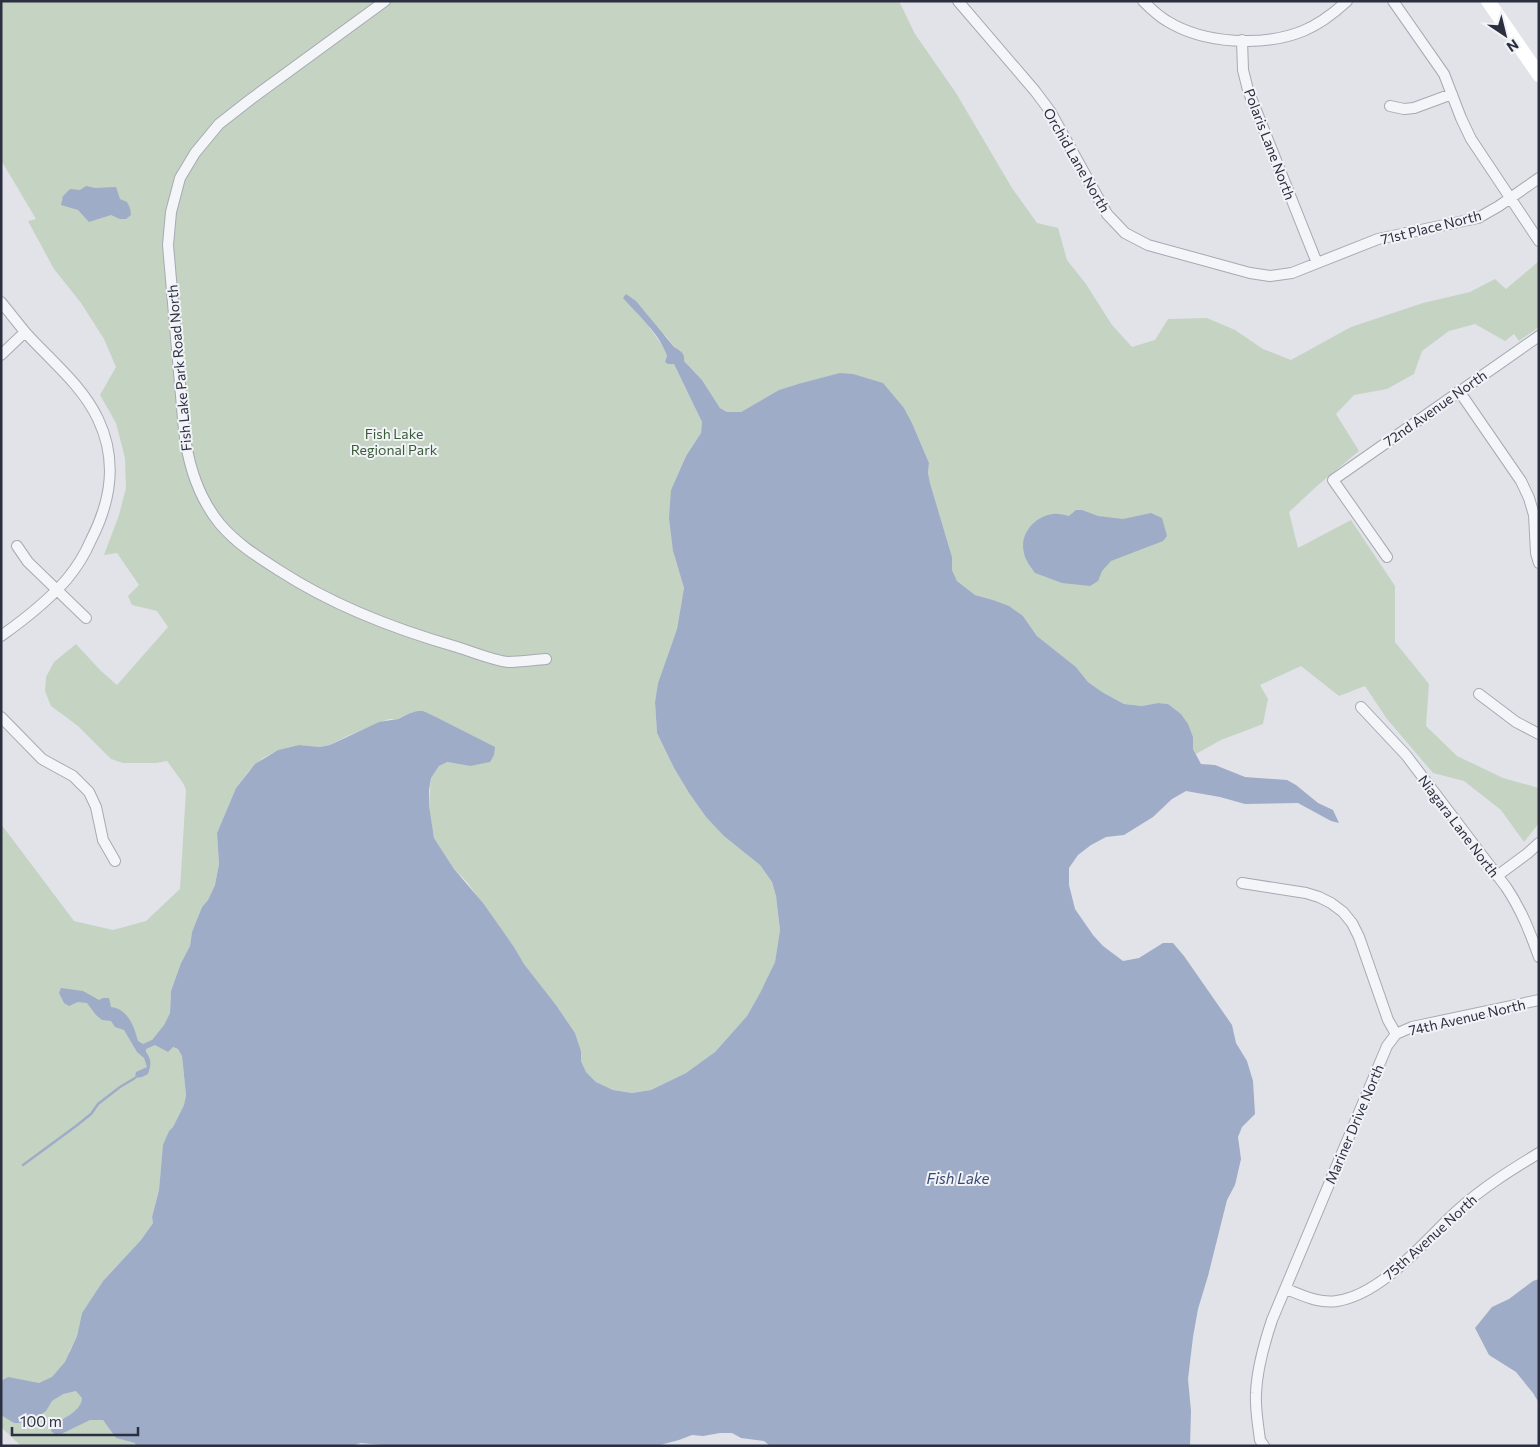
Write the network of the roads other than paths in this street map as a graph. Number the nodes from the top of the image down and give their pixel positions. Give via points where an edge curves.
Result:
1 (385, 1) edge
2 (958, 1) edge
3 (1143, 1) edge
4 (1348, 1) edge
5 (1393, 1) edge
6 (1488, 1) edge
7 (1242, 40) junction
8 (1539, 74) edge
9 (1452, 94) junction
10 (1390, 106) dead end
11 (1539, 178) edge
12 (1510, 198) junction
13 (1539, 240) edge
14 (1317, 263) junction
15 (1, 302) edge
16 (26, 332) junction
17 (1539, 336) edge
18 (1, 355) edge
19 (1459, 391) junction
20 (17, 546) dead end
21 (1388, 557) dead end
22 (1539, 563) edge
23 (56, 590) junction
24 (86, 618) dead end
25 (1, 636) edge
26 (546, 659) dead end
27 (1479, 694) dead end
28 (1361, 707) dead end
29 (1, 718) edge
30 (1539, 734) edge
31 (1539, 843) edge
32 (115, 861) dead end
33 (1497, 876) junction
34 (1242, 883) dead end
35 (1539, 957) edge
36 (1539, 1000) edge
37 (1396, 1034) junction
38 (1539, 1152) edge
39 (1286, 1289) junction
40 (1264, 1446) edge

1 - 26 street, Fish Lake Park Road North via 219,124 180,178 171,212 168,245 188,460 208,508 231,536 260,559 316,593 376,621 506,662
2 - 14 street, Orchid Lane North via 1035,91 1107,214 1125,233 1148,245 1261,275 1292,273
3 - 7 street via 1166,21 1181,28 1214,38
4 - 7 street via 1327,18 1303,30 1275,38
5 - 9 street via 1444,74
6 - 8 street
7 - 14 street, Polaris Lane North via 1248,90
9 - 10 street via 1414,108
9 - 12 street via 1472,139
11 - 12 street, 71st Place North
12 - 13 street
12 - 14 street, 71st Place North via 1478,218 1378,239
15 - 16 street
16 - 18 street
16 - 23 street via 88,403 104,433 110,464 104,513 82,559
17 - 19 street, 72nd Avenue North
19 - 21 street, 72nd Avenue North via 1332,480
19 - 22 street via 1521,481 1529,498
20 - 23 street
23 - 24 street
23 - 25 street via 28,617
27 - 30 street via 1516,722
28 - 33 street, Niagara Lane North via 1406,756
29 - 32 street via 42,759 84,785 96,807 103,840
31 - 33 street
33 - 35 street, Niagara Lane North via 1516,903
34 - 37 street via 1306,893 1331,903 1343,912 1359,937
36 - 37 street, 74th Avenue North via 1412,1027
37 - 39 street, Mariner Drive North via 1387,1046
38 - 39 street, 75th Avenue North via 1459,1209 1389,1276 1372,1287 1337,1301 1312,1299
39 - 40 street, Mariner Drive North via 1265,1342 1257,1385 1260,1440

